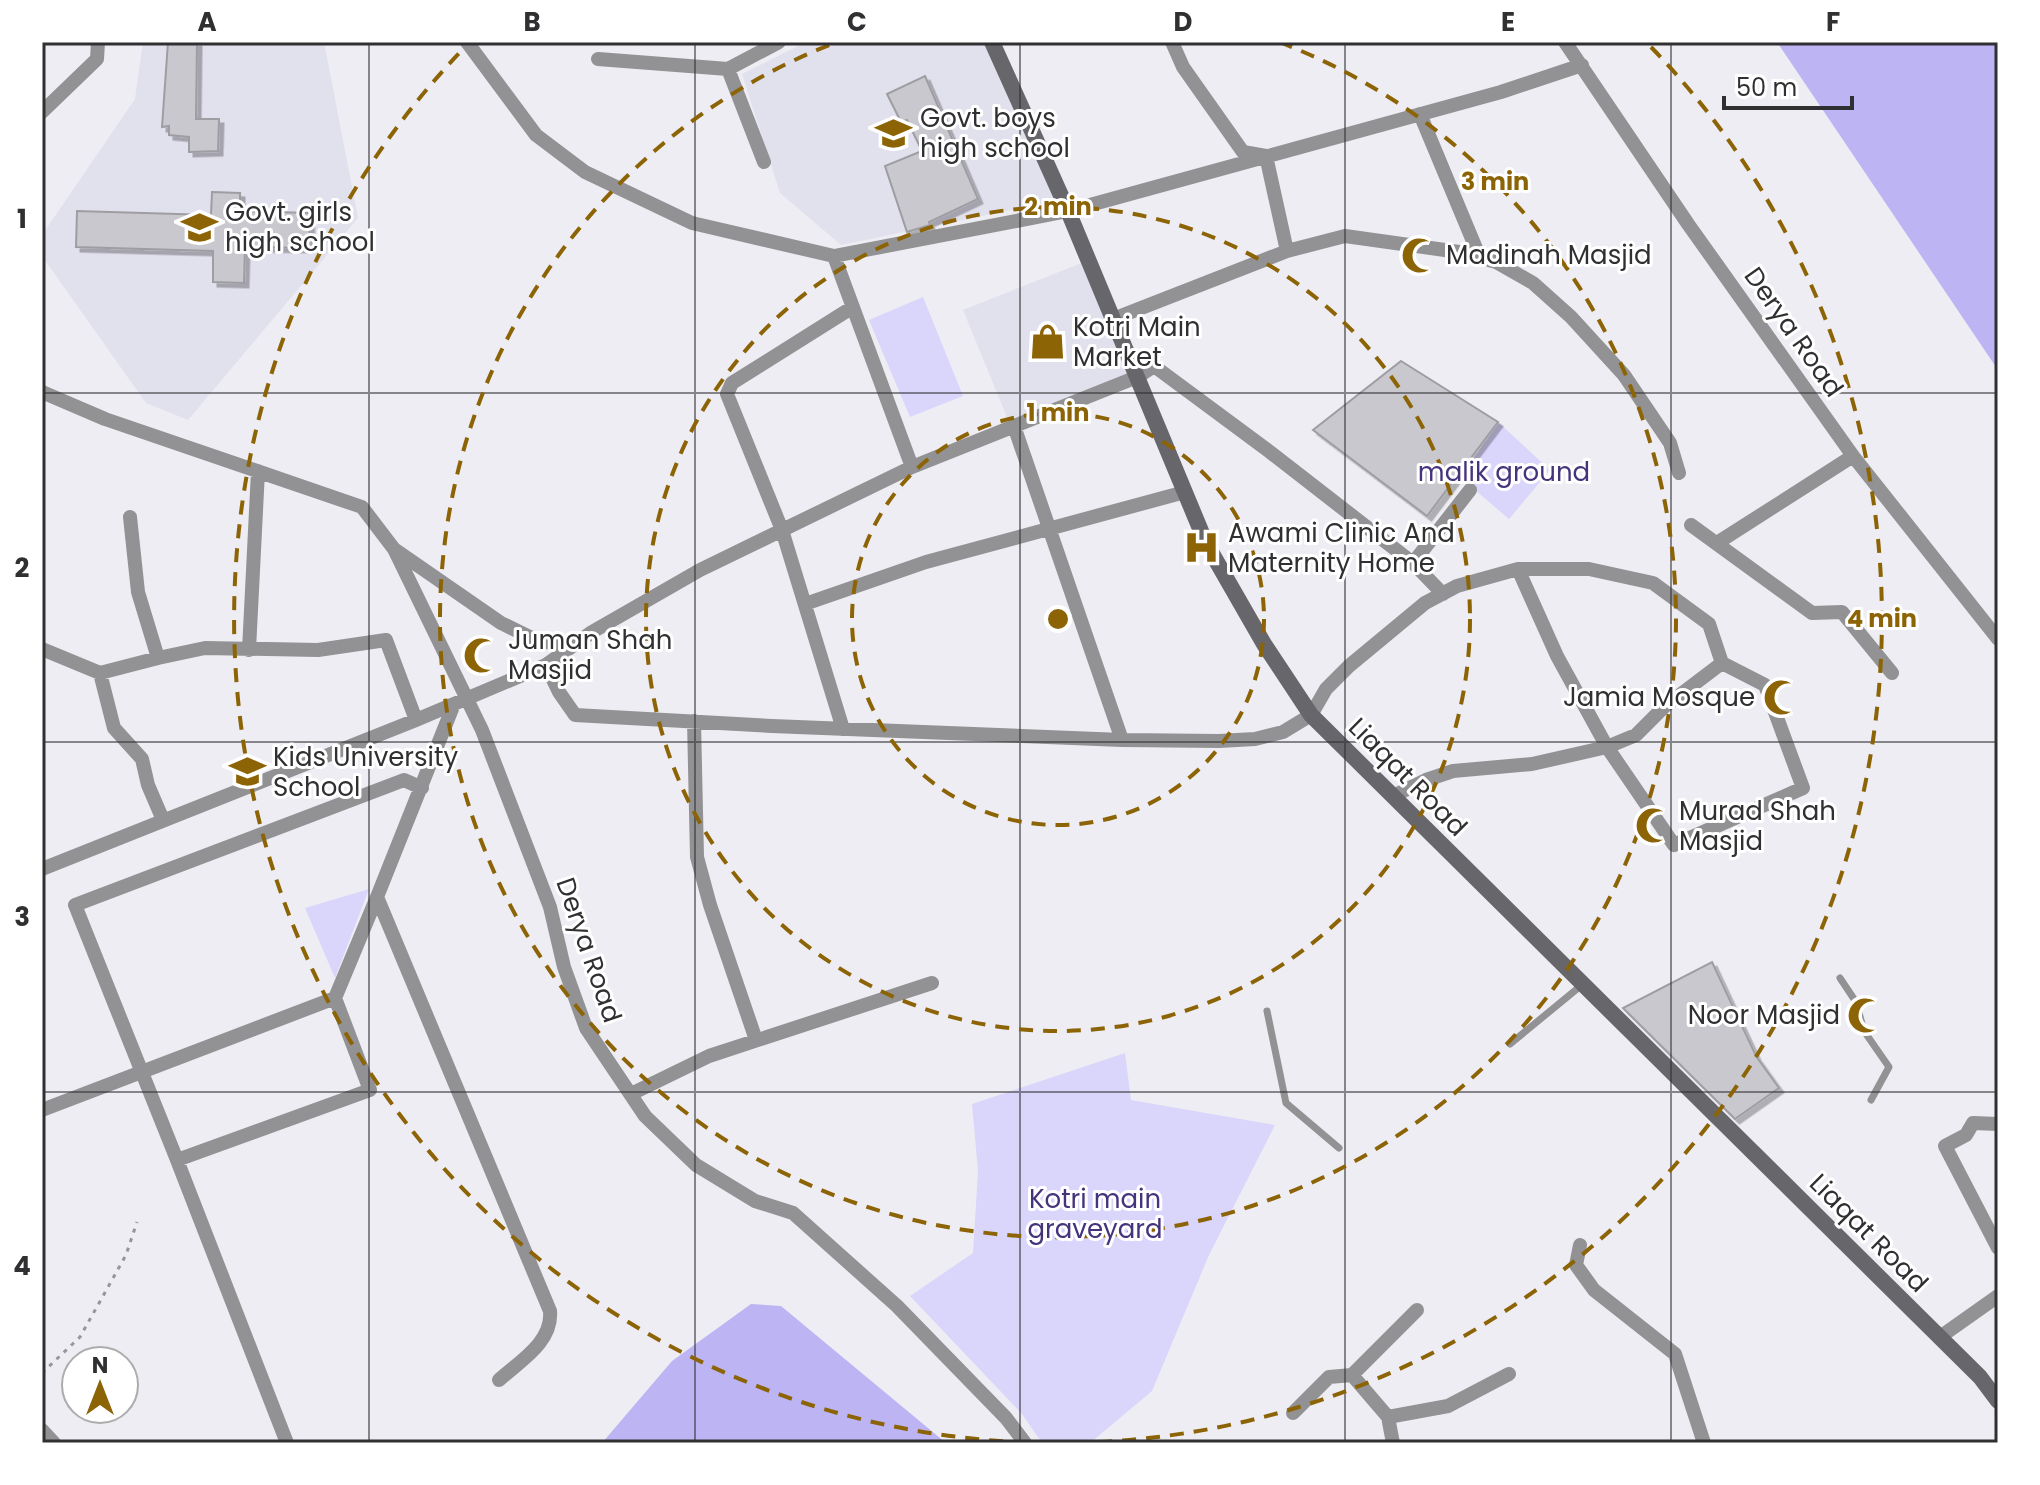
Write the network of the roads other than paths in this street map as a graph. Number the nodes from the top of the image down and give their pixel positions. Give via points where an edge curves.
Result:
1 (98, 42) edge
2 (467, 42) edge
3 (779, 42) edge
4 (992, 42) edge
5 (1172, 42) edge
6 (1565, 42) edge
7 (598, 59) dead end
8 (1582, 65) junction
9 (728, 69) junction
10 (42, 112) edge
11 (1420, 114) junction
12 (1266, 156) junction
13 (764, 162) dead end
14 (1068, 211) junction
15 (1287, 251) junction
16 (834, 256) junction
17 (1480, 258) junction
18 (853, 307) junction
19 (1113, 319) junction
20 (1137, 377) junction
21 (42, 392) edge
22 (1014, 426) junction
23 (1853, 456) junction
24 (912, 467) junction
25 (258, 471) junction
26 (1679, 473) dead end
27 (1470, 490) dead end
28 (1185, 492) junction
29 (130, 517) dead end
30 (1691, 525) dead end
31 (1049, 529) junction
32 (782, 530) junction
33 (1717, 543) junction
34 (394, 549) junction
35 (1413, 563) junction
36 (1518, 569) junction
37 (1443, 594) junction
38 (805, 604) junction
39 (1998, 639) edge
40 (571, 647) junction
41 (42, 649) edge
42 (249, 650) junction
43 (158, 658) junction
44 (1722, 663) junction
45 (546, 665) junction
46 (100, 673) junction
47 (1892, 673) dead end
48 (460, 701) junction
49 (1311, 715) junction
50 (416, 720) junction
51 (694, 721) junction
52 (843, 729) junction
53 (1122, 740) junction
54 (1607, 747) junction
55 (422, 788) junction
56 (1393, 796) junction
57 (163, 820) junction
58 (42, 869) edge
59 (377, 897) junction
60 (1840, 978) dead end
61 (932, 983) dead end
62 (1584, 984) junction
63 (335, 998) junction
64 (1267, 1011) dead end
65 (756, 1040) junction
66 (1510, 1044) dead end
67 (141, 1070) junction
68 (631, 1094) junction
69 (1871, 1100) dead end
70 (42, 1110) edge
71 (1998, 1124) edge
72 (1339, 1148) dead end
73 (177, 1160) junction
74 (1580, 1245) dead end
75 (1998, 1248) edge
76 (1998, 1296) edge
77 (1417, 1310) dead end
78 (1940, 1337) junction
79 (1509, 1374) dead end
80 (1352, 1375) junction
81 (499, 1380) dead end
82 (1998, 1401) edge
83 (1293, 1413) dead end
84 (1388, 1417) junction
85 (42, 1430) edge
86 (54, 1443) edge
87 (287, 1443) edge
88 (1025, 1443) edge
89 (1393, 1443) edge
90 (1704, 1443) edge

1 - 10 street via 97,59
2 - 16 street via 536,135 585,172 692,223
3 - 9 street
4 - 14 street, Liaqat Road
5 - 12 street via 1183,67 1243,152
6 - 8 street, Derya Road
7 - 9 street
8 - 11 street
8 - 23 street, Derya Road
9 - 13 street
11 - 12 street
11 - 17 street
12 - 14 street
12 - 15 street
14 - 16 street
14 - 19 street, Liaqat Road
15 - 17 street via 1345,236
15 - 19 street
16 - 18 street
17 - 26 street via 1533,283 1571,317 1649,410 1670,443
18 - 24 street
18 - 32 street via 728,389
19 - 20 street, Liaqat Road
20 - 22 street
20 - 28 street, Liaqat Road
20 - 35 street via 1154,366
21 - 25 street
22 - 24 street
22 - 31 street
23 - 33 street
23 - 39 street, Derya Road
24 - 32 street
25 - 34 street via 362,507
25 - 42 street
27 - 35 street
28 - 31 street
28 - 49 street, Liaqat Road via 1206,543
29 - 43 street via 138,592
30 - 33 street
31 - 38 street via 926,562
31 - 53 street
32 - 38 street
32 - 40 street via 700,570
33 - 47 street via 1812,613 1842,612
34 - 40 street via 501,623 536,640
34 - 48 street, Derya Road
35 - 37 street
36 - 37 street
36 - 44 street via 1589,569 1653,583 1709,624
36 - 54 street via 1557,656
37 - 49 street via 1370,647 1326,689
38 - 52 street
40 - 45 street
41 - 46 street
42 - 43 street via 205,648
42 - 50 street via 318,650 386,640
43 - 46 street
44 - 54 street via 1636,735
44 - 54 street via 1765,685 1803,788 1674,845
45 - 48 street
45 - 51 street via 575,715
46 - 57 street via 114,728 142,759
48 - 50 street
48 - 55 street
48 - 68 street, Derya Road via 482,730 550,907 586,1028
49 - 53 street via 1283,732 1255,739
49 - 56 street, Liaqat Road
50 - 57 street
51 - 52 street
51 - 65 street via 697,857
52 - 53 street
54 - 56 street via 1532,764 1453,771
55 - 59 street
55 - 67 street via 404,780 75,905
56 - 62 street, Liaqat Road
57 - 58 street
59 - 63 street
59 - 81 street via 550,1311 551,1324 543,1340
60 - 69 lane via 1856,1002 1864,1031 1889,1067
61 - 65 street
62 - 66 lane
62 - 78 street, Liaqat Road
63 - 67 street
63 - 73 street via 370,1090
64 - 72 lane via 1286,1103
65 - 68 street
67 - 70 street
67 - 73 street
68 - 88 street, Derya Road via 645,1116 696,1165 755,1201 793,1213 897,1306
71 - 75 street via 1973,1123 1966,1135 1945,1146
73 - 87 street
74 - 90 street via 1576,1265 1594,1290 1675,1354
76 - 78 street
77 - 80 street
78 - 82 street, Liaqat Road
79 - 84 street via 1448,1406
80 - 83 street via 1329,1377
80 - 84 street
84 - 89 street
85 - 86 street

